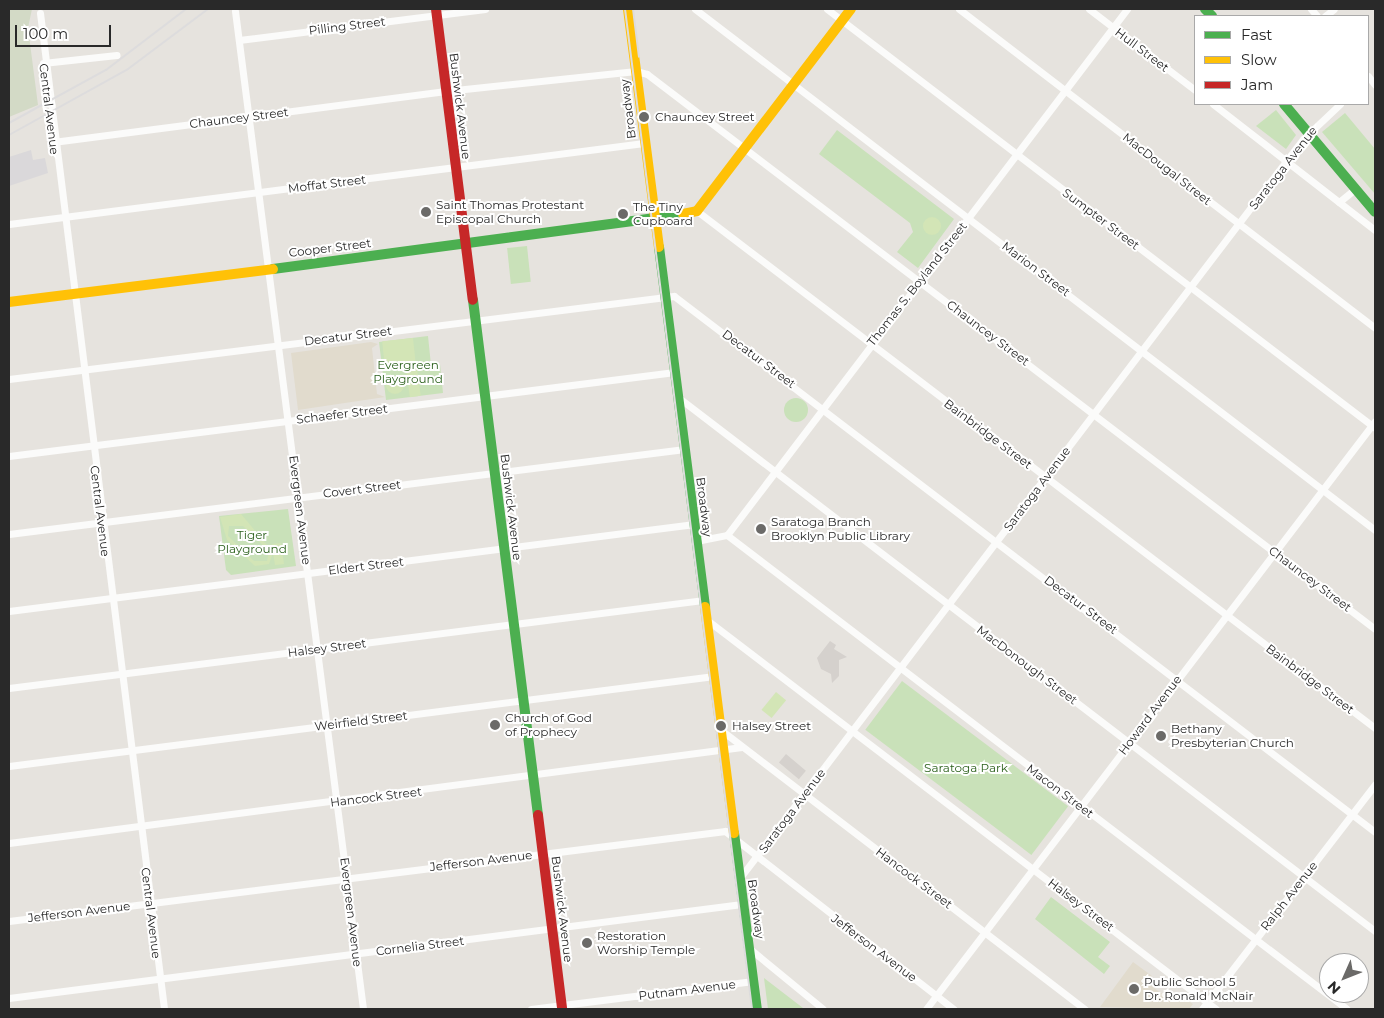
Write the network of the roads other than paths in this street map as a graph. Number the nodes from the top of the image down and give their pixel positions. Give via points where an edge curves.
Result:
1 (485, 9) edge
2 (628, 9) edge
3 (695, 9) edge
4 (826, 9) edge
5 (851, 9) edge
6 (959, 9) edge
7 (1088, 9) edge
8 (1128, 9) edge
9 (235, 11) dead end
10 (436, 12) edge
11 (40, 13) dead end
12 (842, 21) junction
13 (1114, 28) junction
14 (240, 40) junction
15 (117, 54) dead end
16 (44, 63) junction
17 (636, 71) junction
18 (1370, 77) edge
19 (794, 84) junction
20 (1375, 85) edge
21 (1194, 89) edge
22 (1066, 90) junction
23 (446, 91) junction
24 (1214, 105) edge
25 (1285, 105) edge
26 (1339, 105) edge
27 (250, 116) junction
28 (1308, 133) junction
29 (53, 142) junction
30 (644, 143) junction
31 (745, 147) junction
32 (1016, 154) junction
33 (1288, 161) junction
34 (456, 167) junction
35 (1355, 189) junction
36 (259, 192) junction
37 (1339, 202) junction
38 (697, 211) junction
39 (1375, 212) edge
40 (63, 217) junction
41 (968, 218) junction
42 (655, 219) junction
43 (9, 224) edge
44 (1240, 225) junction
45 (1375, 230) edge
46 (465, 243) junction
47 (269, 269) junction
48 (920, 281) junction
49 (1191, 288) junction
50 (72, 294) junction
51 (667, 296) junction
52 (9, 302) edge
53 (475, 320) junction
54 (1375, 328) edge
55 (871, 344) junction
56 (279, 345) junction
57 (1143, 351) junction
58 (82, 370) junction
59 (675, 372) junction
60 (9, 379) edge
61 (485, 396) junction
62 (679, 398) junction
63 (823, 407) junction
64 (1095, 414) junction
65 (288, 421) junction
66 (1374, 425) edge
67 (92, 446) junction
68 (685, 449) junction
69 (9, 456) edge
70 (774, 471) junction
71 (494, 472) junction
72 (1046, 478) junction
73 (1322, 490) junction
74 (298, 497) junction
75 (102, 522) junction
76 (694, 524) junction
77 (1375, 530) edge
78 (9, 534) edge
79 (727, 535) junction
80 (696, 540) junction
81 (998, 541) junction
82 (504, 548) junction
83 (1275, 552) junction
84 (308, 573) junction
85 (111, 598) junction
86 (704, 600) junction
87 (949, 605) junction
88 (9, 611) edge
89 (1226, 616) junction
90 (706, 619) junction
91 (514, 624) junction
92 (1375, 629) edge
93 (317, 649) junction
94 (900, 668) junction
95 (121, 674) junction
96 (714, 676) junction
97 (1178, 679) junction
98 (9, 688) edge
99 (523, 701) junction
100 (327, 725) junction
101 (1375, 728) edge
102 (721, 730) junction
103 (852, 732) junction
104 (1129, 743) junction
105 (742, 748) junction
106 (131, 750) junction
107 (724, 751) junction
108 (9, 766) edge
109 (533, 777) junction
110 (1375, 784) edge
111 (804, 794) junction
112 (337, 802) junction
113 (1081, 806) junction
114 (1352, 814) junction
115 (140, 827) junction
116 (1375, 832) edge
117 (733, 837) junction
118 (9, 843) edge
119 (543, 853) junction
120 (757, 858) junction
121 (1033, 869) junction
122 (1304, 876) junction
123 (346, 878) junction
124 (740, 879) junction
125 (150, 903) junction
126 (742, 904) junction
127 (9, 921) edge
128 (552, 929) junction
129 (1375, 931) edge
130 (984, 932) junction
131 (1256, 940) junction
132 (749, 948) junction
133 (356, 954) junction
134 (768, 968) junction
135 (751, 970) junction
136 (160, 979) junction
137 (753, 981) junction
138 (936, 996) junction
139 (9, 998) edge
140 (1208, 1002) junction
141 (562, 1007) edge
142 (164, 1009) edge
143 (363, 1009) edge
144 (531, 1009) edge
145 (756, 1009) edge
146 (823, 1009) edge
147 (926, 1009) edge
148 (954, 1009) edge
149 (1085, 1009) edge
150 (1202, 1009) edge
151 (1216, 1009) edge
152 (1346, 1009) edge

1 - 10 street, Pilling Street
2 - 17 main road, Broadway
3 - 19 street, Marion Street
4 - 12 street, Sumpter Street
5 - 12 main road
6 - 22 street, MacDougal Street
7 - 13 street, Hull Street
8 - 13 street, Thomas S. Boyland Street
9 - 14 street, Evergreen Avenue
10 - 14 street, Pilling Street
10 - 23 main road, Bushwick Avenue
11 - 16 street, Central Avenue
12 - 19 main road
12 - 32 street, Sumpter Street
13 - 21 street, Hull Street
13 - 22 street, Thomas S. Boyland Street
14 - 27 street, Evergreen Avenue
15 - 16 street
16 - 29 street, Central Avenue
17 - 23 street, Chauncey Street
17 - 30 main road, Broadway
17 - 31 street, Chauncey Street via 648,74
18 - 20 street
19 - 31 main road
19 - 41 street, Marion Street
22 - 32 street, Thomas S. Boyland Street
22 - 44 street, MacDougal Street
23 - 27 street, Chauncey Street
23 - 34 main road, Bushwick Avenue
24 - 33 street
25 - 28 main road
26 - 28 street, Saratoga Avenue
27 - 29 street, Chauncey Street
27 - 36 street, Evergreen Avenue
28 - 33 street, Saratoga Avenue
28 - 35 main road
29 - 40 street, Central Avenue
30 - 34 street, Moffat Street
30 - 42 main road, Broadway
31 - 38 main road
31 - 48 street, Chauncey Street
32 - 41 street, Thomas S. Boyland Street
32 - 49 street, Sumpter Street
33 - 37 street
33 - 44 street, Saratoga Avenue
34 - 36 street, Moffat Street
34 - 46 main road, Bushwick Avenue
35 - 37 street
35 - 39 main road
36 - 40 street, Moffat Street
36 - 47 street, Evergreen Avenue
37 - 45 street
38 - 42 main road, Cooper Street
38 - 55 street, Bainbridge Street
40 - 43 street, Moffat Street
40 - 50 street, Central Avenue
41 - 48 street, Thomas S. Boyland Street
41 - 57 street, Marion Street
42 - 46 main road, Cooper Street
42 - 51 main road, Broadway
44 - 49 street, Saratoga Avenue
44 - 54 street, MacDougal Street
46 - 47 main road, Cooper Street
46 - 53 main road, Bushwick Avenue
47 - 50 main road, Cooper Street
47 - 56 street, Evergreen Avenue
48 - 55 street, Thomas S. Boyland Street
48 - 64 street, Chauncey Street
49 - 57 street, Saratoga Avenue
49 - 66 street, Sumpter Street
50 - 52 main road, Cooper Street
50 - 58 street, Central Avenue
51 - 53 street, Decatur Street
51 - 59 main road, Broadway
51 - 63 street, Decatur Street via 680,298
53 - 56 street, Decatur Street
53 - 61 main road, Bushwick Avenue
55 - 63 street, Thomas S. Boyland Street
55 - 72 street, Bainbridge Street
56 - 58 street, Decatur Street
56 - 65 street, Evergreen Avenue
57 - 64 street, Saratoga Avenue
57 - 73 street, Marion Street
58 - 60 street, Decatur Street
58 - 67 street, Central Avenue
59 - 61 street, Schaefer Street
59 - 62 main road, Broadway
61 - 65 street, Schaefer Street
61 - 71 main road, Bushwick Avenue
62 - 68 main road, Broadway
62 - 70 street, MacDonough Street
63 - 70 street, Thomas S. Boyland Street
63 - 81 street, Decatur Street
64 - 72 street, Saratoga Avenue
64 - 83 street, Chauncey Street
65 - 67 street, Schaefer Street
65 - 74 street, Evergreen Avenue
66 - 73 street, Howard Avenue
67 - 69 street, Schaefer Street
67 - 75 street, Central Avenue
68 - 71 street, Covert Street
68 - 76 main road, Broadway
70 - 79 street, Thomas S. Boyland Street
70 - 87 street, MacDonough Street
71 - 74 street, Covert Street
71 - 82 main road, Bushwick Avenue
72 - 81 street, Saratoga Avenue
72 - 89 street, Bainbridge Street
73 - 77 street, Marion Street
73 - 83 street, Howard Avenue
74 - 75 street, Covert Street
74 - 84 street, Evergreen Avenue
75 - 78 street, Covert Street
75 - 85 street, Central Avenue
76 - 80 main road, Broadway
76 - 82 street, Eldert Street
79 - 80 street
79 - 94 street, Macon Street
80 - 86 main road, Broadway
81 - 87 street, Saratoga Avenue
81 - 97 street, Decatur Street
82 - 84 street, Eldert Street
82 - 91 main road, Bushwick Avenue
83 - 89 street, Howard Avenue
83 - 92 street, Chauncey Street
84 - 85 street, Eldert Street
84 - 93 street, Evergreen Avenue
85 - 88 street, Eldert Street
85 - 95 street, Central Avenue
86 - 90 main road, Broadway
86 - 91 street, Halsey Street
87 - 94 street, Saratoga Avenue
87 - 104 street, MacDonough Street
89 - 97 street, Howard Avenue
89 - 101 street, Bainbridge Street
90 - 96 main road, Broadway
90 - 103 street, Halsey Street
91 - 93 street, Halsey Street
91 - 99 main road, Bushwick Avenue
93 - 95 street, Halsey Street
93 - 100 street, Evergreen Avenue
94 - 103 street, Saratoga Avenue
94 - 113 street, Macon Street
95 - 98 street, Halsey Street
95 - 106 street, Central Avenue
96 - 99 street, Weirfield Street
96 - 102 main road, Broadway
97 - 104 street, Howard Avenue
97 - 114 street, Decatur Street
99 - 100 street, Weirfield Street
99 - 109 main road, Bushwick Avenue
100 - 106 street, Weirfield Street
100 - 112 street, Evergreen Avenue
102 - 105 street, Hancock Street
102 - 107 main road, Broadway
103 - 111 street, Saratoga Avenue
103 - 121 street, Halsey Street
104 - 113 street, Howard Avenue
104 - 122 street, MacDonough Street
105 - 107 street, Hancock Street
105 - 111 street, Hancock Street
106 - 108 street, Weirfield Street
106 - 115 street, Central Avenue
107 - 109 street, Hancock Street
107 - 117 main road, Broadway
109 - 112 street, Hancock Street
109 - 119 main road, Bushwick Avenue
110 - 114 street, Ralph Avenue
111 - 120 street, Saratoga Avenue
111 - 130 street, Hancock Street
112 - 115 street, Hancock Street
112 - 123 street, Evergreen Avenue
113 - 121 street, Howard Avenue
113 - 131 street, Macon Street
114 - 116 street, Decatur Street
114 - 122 street, Ralph Avenue
115 - 118 street, Hancock Street
115 - 125 street, Central Avenue
117 - 119 street, Jefferson Avenue via 724,831
117 - 120 street, Jefferson Avenue
117 - 124 main road, Broadway
119 - 123 street, Jefferson Avenue
119 - 128 main road, Bushwick Avenue
120 - 124 street, Saratoga Avenue
120 - 138 street, Jefferson Avenue
121 - 130 street, Howard Avenue
121 - 140 street, Halsey Street
122 - 129 street, MacDonough Street
122 - 131 street, Ralph Avenue
123 - 125 street, Jefferson Avenue
123 - 133 street, Evergreen Avenue
124 - 126 main road, Broadway
125 - 127 street, Jefferson Avenue
125 - 136 street, Central Avenue
126 - 128 street, Cornelia Street
126 - 132 main road, Broadway
128 - 133 street, Cornelia Street
128 - 141 main road, Bushwick Avenue
130 - 138 street, Howard Avenue
130 - 149 street, Hancock Street
131 - 140 street, Ralph Avenue
131 - 152 street, Macon Street
132 - 134 street
132 - 135 main road, Broadway
133 - 136 street, Cornelia Street
133 - 143 street, Evergreen Avenue
134 - 135 street, Putnam Avenue
134 - 146 street
135 - 137 main road, Broadway
136 - 139 street, Cornelia Street
136 - 142 street, Central Avenue
137 - 141 street, Putnam Avenue
137 - 145 main road, Broadway
138 - 147 street, Howard Avenue
138 - 148 street, Jefferson Avenue
140 - 150 street, Ralph Avenue
140 - 151 street, Halsey Street
141 - 144 street, Putnam Avenue

